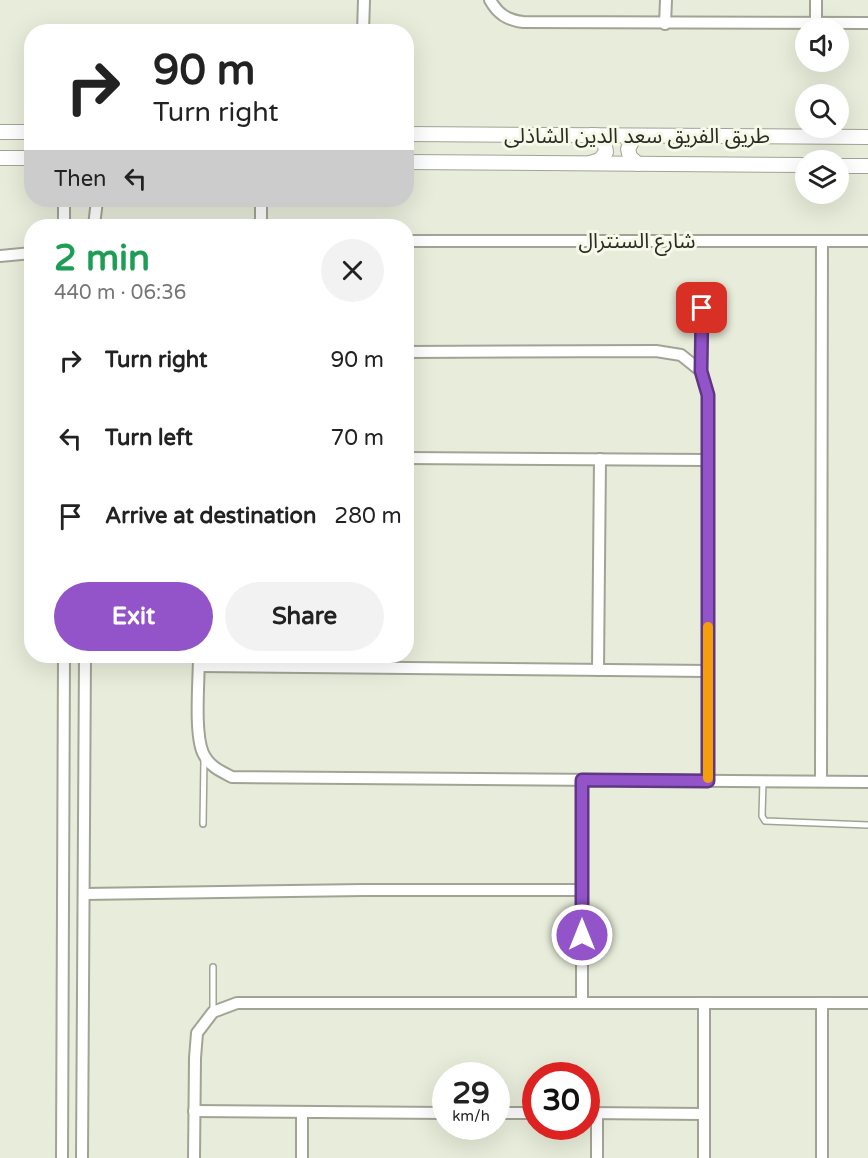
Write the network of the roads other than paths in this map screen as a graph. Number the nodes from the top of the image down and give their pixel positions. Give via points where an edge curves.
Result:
1 (364, 0) edge
2 (490, 0) edge
3 (666, 0) edge
4 (816, 0) edge
5 (816, 18) edge
6 (795, 23) edge
7 (849, 23) edge
8 (868, 23) edge
9 (363, 24) edge
10 (665, 24) junction
11 (24, 133) edge
12 (3, 134) edge
13 (414, 134) edge
14 (591, 135) junction
15 (644, 135) junction
16 (868, 137) edge
17 (2, 157) edge
18 (24, 158) edge
19 (414, 162) edge
20 (588, 164) junction
21 (638, 164) junction
22 (795, 165) edge
23 (849, 166) edge
24 (868, 166) edge
25 (414, 241) edge
26 (822, 241) junction
27 (868, 241) edge
28 (24, 254) edge
29 (0, 256) edge
30 (702, 303) dead end
31 (414, 352) edge
32 (701, 371) junction
33 (414, 458) edge
34 (600, 459) junction
35 (708, 460) junction
36 (64, 663) edge
37 (85, 663) edge
38 (199, 663) edge
39 (238, 663) edge
40 (315, 663) edge
41 (315, 667) junction
42 (598, 669) junction
43 (708, 671) junction
44 (204, 754) junction
45 (582, 780) junction
46 (708, 781) junction
47 (763, 781) junction
48 (821, 781) junction
49 (868, 782) edge
50 (203, 824) dead end
51 (868, 825) edge
52 (582, 890) junction
53 (84, 894) junction
54 (213, 967) dead end
55 (582, 1003) junction
56 (705, 1003) junction
57 (822, 1003) junction
58 (868, 1004) edge
59 (213, 1012) junction
60 (194, 1112) junction
61 (302, 1112) junction
62 (432, 1113) edge
63 (600, 1113) edge
64 (704, 1114) junction
65 (595, 1140) edge
66 (62, 1158) edge
67 (82, 1158) edge
68 (194, 1158) edge
69 (302, 1158) edge
70 (597, 1158) edge
71 (704, 1158) edge
72 (822, 1158) edge

1 - 9 street
2 - 10 street via 503,16 523,22
3 - 10 street
4 - 5 street
6 - 10 street
7 - 8 street
11 - 12 street
13 - 14 street, طريق الفريق سعد الدين الشاذلى
14 - 15 street, طريق الفريق سعد الدين الشاذلى
14 - 20 street via 604,140 606,152 600,160
15 - 16 street, طريق الفريق سعد الدين الشاذلى
15 - 21 street via 634,138 628,149
17 - 18 street
19 - 20 street, طريق الفريق سعد الدين الشاذلى
20 - 21 street, طريق الفريق سعد الدين الشاذلى
21 - 22 street, طريق الفريق سعد الدين الشاذلى
23 - 24 street
25 - 26 street, شارع السنترال
26 - 27 street, شارع السنترال
26 - 48 street
28 - 29 street
30 - 32 lane
31 - 32 street via 656,351 681,355
32 - 35 street via 708,395
33 - 34 street
34 - 35 street
34 - 42 street
35 - 43 street
36 - 66 street
37 - 53 street
38 - 44 street via 199,736
39 - 41 street
40 - 41 street
41 - 42 street
42 - 43 street
43 - 46 street
44 - 45 street via 215,768 232,777
44 - 50 lane
45 - 46 street
45 - 52 street
46 - 47 street
47 - 48 street
47 - 51 lane via 765,821
48 - 49 street
52 - 53 street
52 - 55 street
53 - 67 street
54 - 59 lane
55 - 56 street
55 - 59 street via 237,1003
56 - 57 street
56 - 64 street
57 - 58 street
57 - 72 street
59 - 60 street via 197,1033
60 - 61 street
60 - 68 street
61 - 62 street
61 - 69 street
63 - 64 street
64 - 71 street
65 - 70 street

